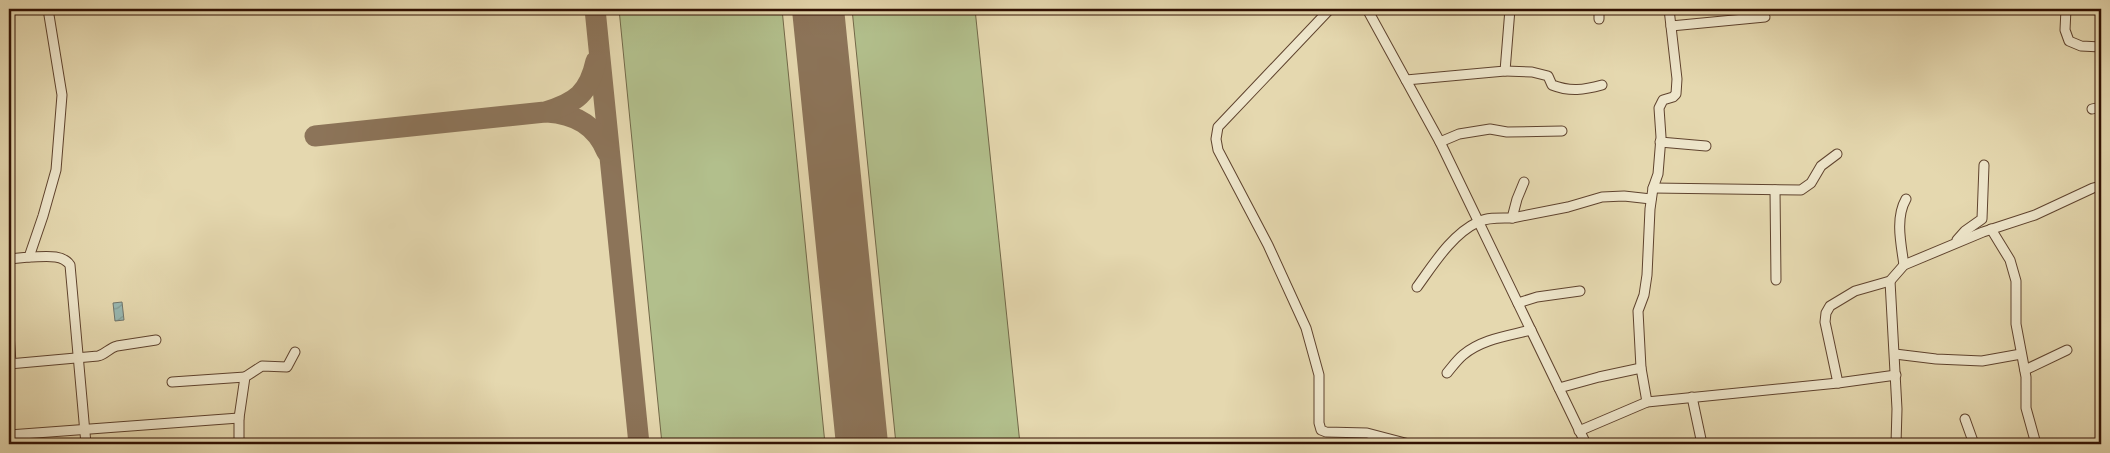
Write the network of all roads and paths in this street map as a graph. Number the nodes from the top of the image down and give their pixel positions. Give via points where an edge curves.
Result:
1 (48, 9) edge
2 (1330, 9) edge
3 (1367, 9) edge
4 (1510, 9) edge
5 (1599, 9) edge
6 (1669, 9) edge
7 (2066, 9) edge
8 (1765, 17) dead end
9 (1600, 19) dead end
10 (1671, 26) junction
11 (2101, 47) edge
12 (1505, 72) junction
13 (1406, 80) junction
14 (1602, 85) dead end
15 (1562, 131) dead end
16 (1440, 142) junction
17 (1660, 142) junction
18 (1706, 146) dead end
19 (1837, 154) dead end
20 (1984, 166) dead end
21 (1524, 182) dead end
22 (2101, 186) edge
23 (1653, 188) junction
24 (1774, 190) junction
25 (1651, 199) junction
26 (1906, 199) dead end
27 (1512, 218) junction
28 (1478, 222) junction
29 (1991, 229) junction
30 (1956, 242) junction
31 (29, 258) junction
32 (9, 259) edge
33 (1904, 265) junction
34 (1776, 280) dead end
35 (1890, 281) junction
36 (1417, 287) dead end
37 (1580, 291) dead end
38 (1518, 303) junction
39 (1531, 330) junction
40 (9, 333) edge
41 (156, 340) dead end
42 (2067, 350) dead end
43 (295, 352) dead end
44 (1895, 354) junction
45 (2021, 354) junction
46 (79, 358) junction
47 (10, 363) edge
48 (1641, 368) junction
49 (2025, 370) junction
50 (1447, 373) dead end
51 (1896, 375) junction
52 (245, 377) junction
53 (172, 382) dead end
54 (1838, 383) junction
55 (1559, 388) junction
56 (1692, 398) junction
57 (1647, 402) junction
58 (239, 418) junction
59 (1965, 419) dead end
60 (84, 428) junction
61 (1579, 431) junction
62 (18, 434) junction
63 (9, 435) edge
64 (19, 444) edge
65 (86, 444) edge
66 (239, 444) edge
67 (1409, 444) edge
68 (1586, 444) edge
69 (1702, 444) edge
70 (1896, 444) edge
71 (1974, 444) edge
72 (2036, 444) edge

1 - 31 street via 62,96 56,170
2 - 67 street via 1218,127 1217,144 1222,162 1268,245 1306,328 1319,376 1321,430 1367,433
3 - 13 street
4 - 12 street
5 - 9 street
6 - 10 street
7 - 11 street via 2065,30 2069,41 2081,46
8 - 10 street
10 - 17 street via 1677,86 1676,94 1660,103
12 - 13 street
12 - 14 street via 1532,72 1548,76 1552,85 1566,90
13 - 16 street
15 - 16 street via 1476,130
16 - 28 street
17 - 18 street
17 - 23 street via 1658,174
19 - 24 street via 1821,166 1811,183 1801,190
20 - 30 street via 1982,219
21 - 27 street
22 - 29 street via 2035,215
23 - 24 street
23 - 25 street
24 - 34 street
25 - 27 street via 1602,197
25 - 48 street via 1647,275 1638,311
26 - 33 street via 1900,225
27 - 28 street via 1490,218
28 - 36 street via 1454,241
28 - 38 street
29 - 30 street
29 - 45 street via 2010,260 2016,281 2016,324
30 - 33 street
31 - 32 street
31 - 46 street via 61,258 70,265
33 - 35 street
35 - 44 street
35 - 54 street via 1855,291 1830,306 1826,313 1825,322
37 - 38 street
38 - 39 street
39 - 50 street via 1477,346 1463,355
39 - 55 street
40 - 47 street
41 - 46 street via 111,347 106,354
42 - 49 street
43 - 52 street via 287,367 262,366
44 - 45 street via 1982,361
44 - 51 street
45 - 49 street
46 - 47 street
46 - 60 street
48 - 55 street
48 - 57 street
49 - 72 street via 2026,408
51 - 54 street
51 - 70 street
52 - 53 street
52 - 58 street
54 - 56 street
55 - 61 street
56 - 57 street
56 - 69 street
57 - 61 street
58 - 60 street
58 - 66 street
59 - 71 street
60 - 62 street
60 - 65 street
61 - 68 street
62 - 63 street
62 - 64 street

